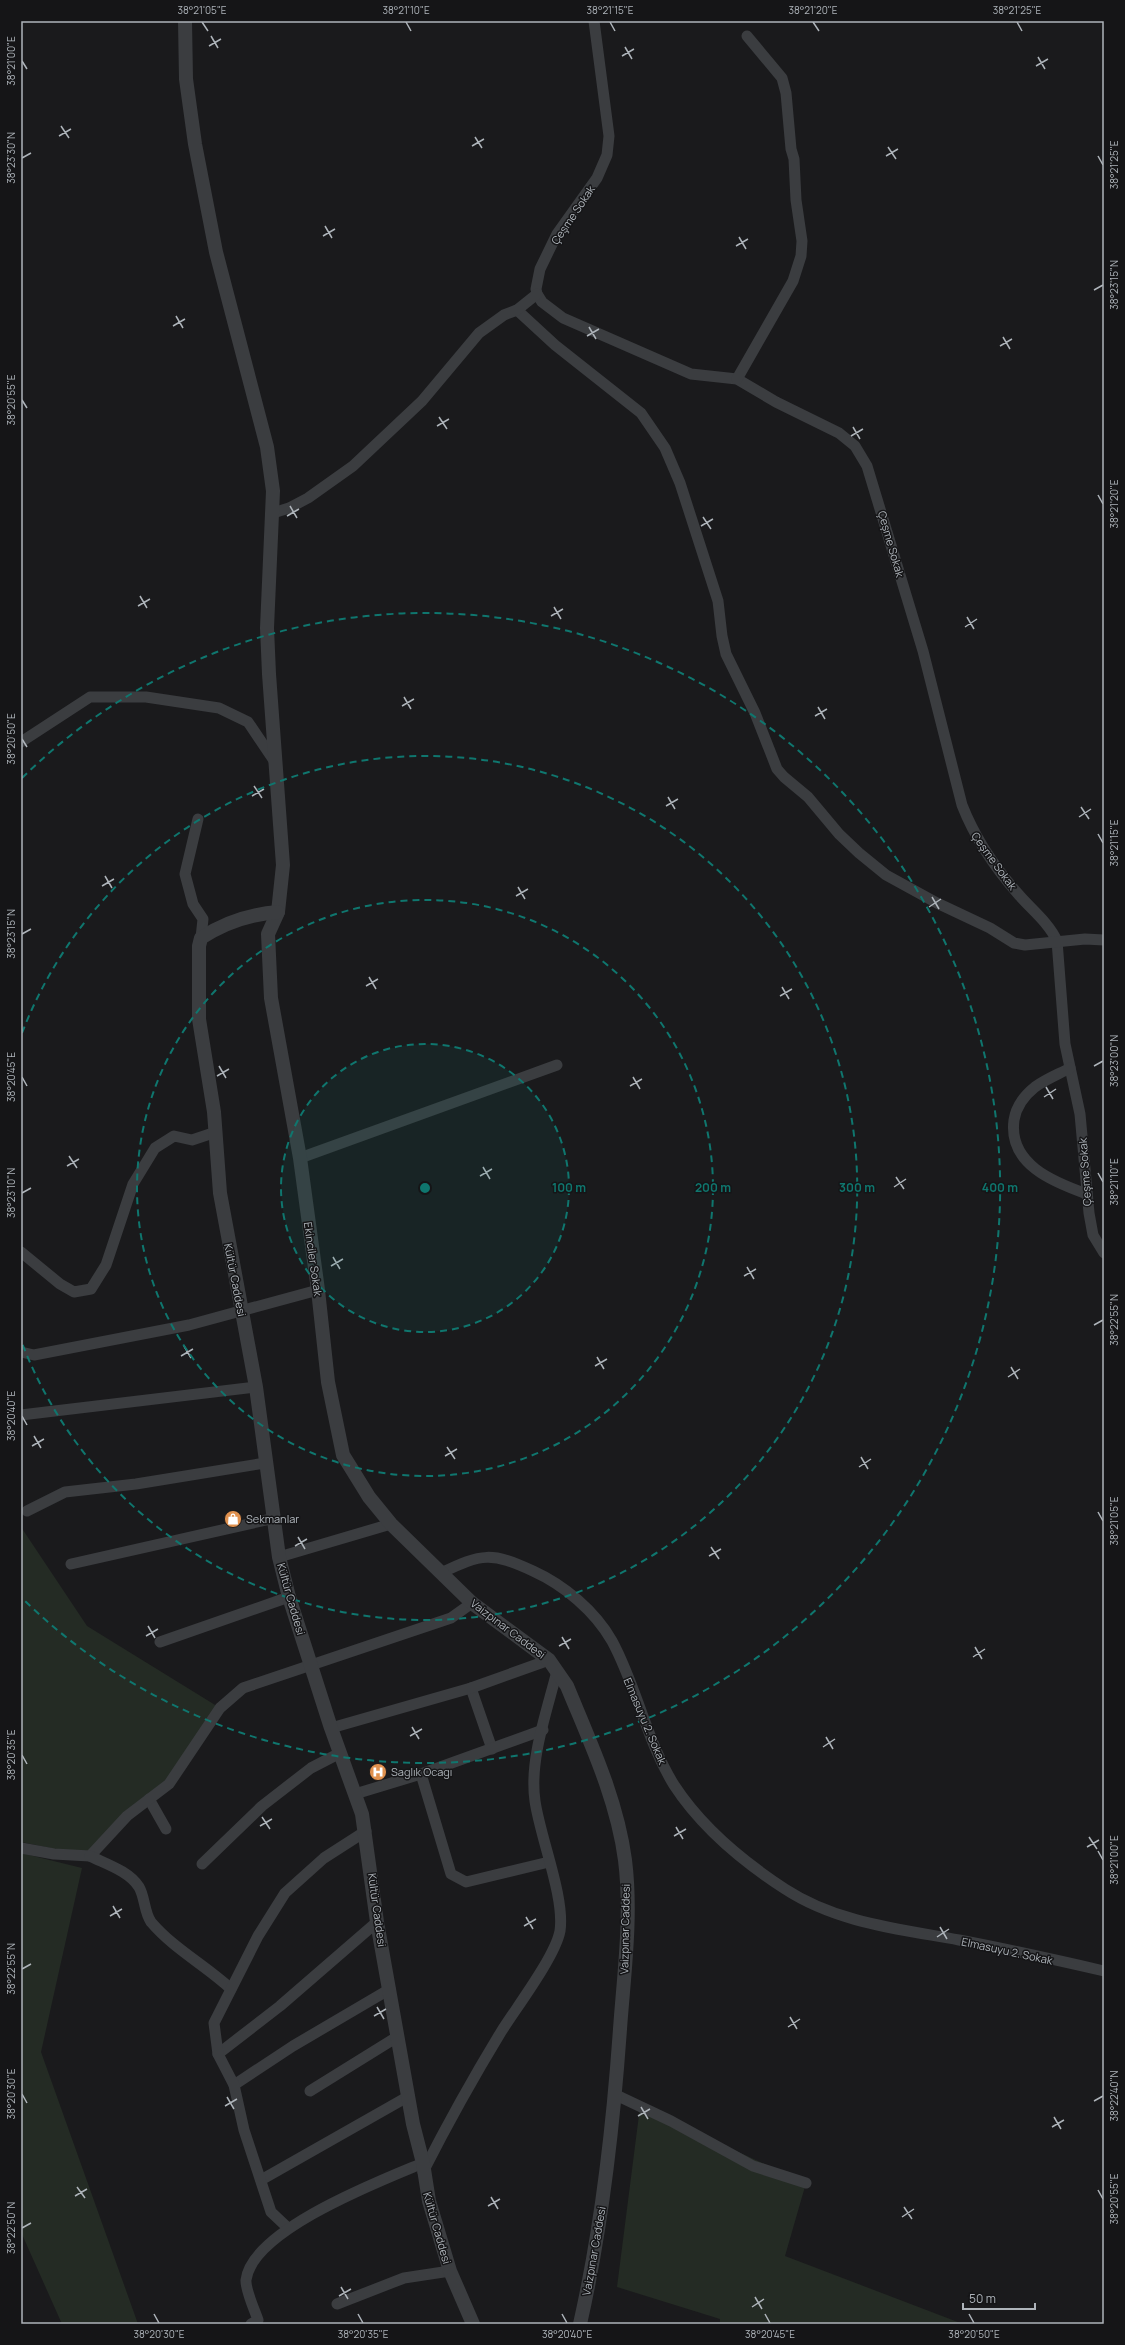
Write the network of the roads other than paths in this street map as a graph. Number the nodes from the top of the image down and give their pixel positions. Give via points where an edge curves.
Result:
1 (185, 21) edge
2 (594, 21) edge
3 (747, 36) dead end
4 (537, 294) junction
5 (517, 310) junction
6 (737, 379) junction
7 (273, 513) junction
8 (21, 742) edge
9 (277, 764) junction
10 (198, 818) dead end
11 (278, 912) junction
12 (202, 938) junction
13 (1104, 940) edge
14 (1057, 942) junction
15 (556, 1065) dead end
16 (1070, 1068) junction
17 (216, 1132) junction
18 (300, 1158) junction
19 (1087, 1194) junction
20 (21, 1252) edge
21 (1104, 1253) edge
22 (318, 1290) junction
23 (241, 1310) junction
24 (21, 1352) edge
25 (256, 1387) junction
26 (21, 1415) edge
27 (265, 1463) junction
28 (27, 1511) dead end
29 (275, 1518) junction
30 (391, 1524) junction
31 (279, 1557) junction
32 (71, 1564) dead end
33 (441, 1573) junction
34 (289, 1597) junction
35 (472, 1603) junction
36 (160, 1642) dead end
37 (311, 1664) junction
38 (553, 1666) junction
39 (471, 1688) junction
40 (331, 1728) junction
41 (543, 1730) junction
42 (492, 1749) junction
43 (340, 1753) junction
44 (421, 1774) junction
45 (355, 1794) junction
46 (148, 1799) junction
47 (166, 1828) dead end
48 (366, 1831) junction
49 (21, 1848) edge
50 (90, 1856) junction
51 (549, 1862) junction
52 (202, 1864) dead end
53 (377, 1922) junction
54 (1104, 1971) edge
55 (390, 1988) junction
56 (231, 1989) junction
57 (397, 2038) junction
58 (218, 2054) junction
59 (234, 2085) junction
60 (310, 2091) dead end
61 (616, 2095) junction
62 (409, 2096) junction
63 (423, 2168) junction
64 (261, 2180) junction
65 (806, 2183) dead end
66 (288, 2228) junction
67 (450, 2271) junction
68 (337, 2304) dead end
69 (251, 2324) edge
70 (473, 2324) edge
71 (580, 2324) edge

1 - 7 street, Ekinciler Sokak via 186,79 195,144 216,252 267,447
2 - 4 street, Çeşme Sokak via 609,136 607,155 598,178 557,234 540,269
3 - 6 street via 782,78 795,164 796,200 802,241 801,256 793,281
4 - 5 street
4 - 6 street, Çeşme Sokak via 542,302 563,318 691,374
5 - 7 street via 504,315 479,333 422,401 363,457 308,498
5 - 14 street via 555,345 641,413 665,448 680,483 718,601 726,654 755,713 777,769 784,778 808,797 859,853 898,882 990,928 1014,943 1025,945
6 - 14 street, Çeşme Sokak via 776,402 839,432 855,446 867,466 923,651 970,828 1012,887 1052,930
7 - 9 street, Ekinciler Sokak via 267,628
8 - 9 street via 90,697 146,697 220,708 248,722
9 - 11 street, Ekinciler Sokak via 283,865
10 - 12 street via 184,874 193,904 203,919
11 - 12 street via 257,914
11 - 18 street, Ekinciler Sokak via 268,934 271,998
12 - 17 street, Kültür Caddesi via 198,961 199,1019
13 - 14 street via 1085,938
14 - 16 street, Çeşme Sokak via 1062,1017
15 - 18 street
16 - 19 street, Çeşme Sokak via 1080,1114
16 - 19 street via 1040,1084 1027,1095 1015,1116 1014,1136 1018,1151 1032,1166 1052,1180
17 - 20 street via 192,1140 174,1136 155,1148 133,1184 106,1265 91,1289 74,1292 60,1284
17 - 23 street, Kültür Caddesi via 220,1193
18 - 22 street, Ekinciler Sokak
19 - 21 street, Çeşme Sokak via 1093,1235
22 - 23 street
22 - 30 street, Ekinciler Sokak via 328,1382 343,1454 365,1492
23 - 24 street via 182,1327 34,1355
23 - 25 street, Kültür Caddesi
25 - 26 street
25 - 27 street, Kültür Caddesi
27 - 28 street via 136,1484 65,1492
27 - 29 street, Kültür Caddesi
29 - 31 street, Kültür Caddesi
29 - 32 street
30 - 31 street
30 - 33 street, Ekinciler Sokak
31 - 34 street, Kültür Caddesi
33 - 35 street, Vaizpınar Caddesi
33 - 54 street, Elmasuyu 2. Sokak via 462,1563 493,1556 541,1575 565,1590 590,1612 612,1640 653,1743 675,1786 712,1831 756,1870 788,1891 846,1918
34 - 36 street
34 - 37 street, Kültür Caddesi
35 - 37 street via 451,1618
35 - 38 street, Vaizpınar Caddesi via 538,1650
37 - 40 street, Kültür Caddesi
37 - 46 street via 243,1688 220,1708 169,1784
38 - 39 street
38 - 41 street
38 - 61 street, Vaizpınar Caddesi via 567,1686 608,1790 619,1827 624,1859 628,1914
39 - 40 street
39 - 42 street
40 - 43 street, Kültür Caddesi
41 - 42 street
41 - 51 street via 534,1768 535,1800
42 - 44 street
43 - 45 street, Kültür Caddesi
43 - 52 street via 310,1768 262,1806
44 - 45 street
44 - 51 street via 451,1874 466,1882
45 - 48 street, Kültür Caddesi
46 - 47 street
46 - 50 street via 127,1816
48 - 53 street, Kültür Caddesi
48 - 56 street via 324,1858 285,1893 258,1936
49 - 50 street via 54,1854
50 - 56 street via 120,1871 139,1887 150,1920 178,1949 214,1973
51 - 63 street via 558,1899 560,1931 548,1959 500,2033
53 - 55 street, Kültür Caddesi
53 - 58 street via 280,2006
55 - 57 street, Kültür Caddesi
55 - 59 street
56 - 58 street via 214,2022
57 - 60 street
57 - 62 street, Kültür Caddesi
58 - 59 street
59 - 64 street via 244,2130
61 - 65 street via 671,2121 753,2166
61 - 71 street, Vaizpınar Caddesi via 600,2226
62 - 63 street, Kültür Caddesi
62 - 64 street
63 - 66 street via 361,2189
63 - 67 street, Kültür Caddesi via 433,2218
64 - 66 street via 271,2212
66 - 69 street via 250,2264 246,2281 258,2320
67 - 68 street via 404,2278
67 - 70 street, Kültür Caddesi

